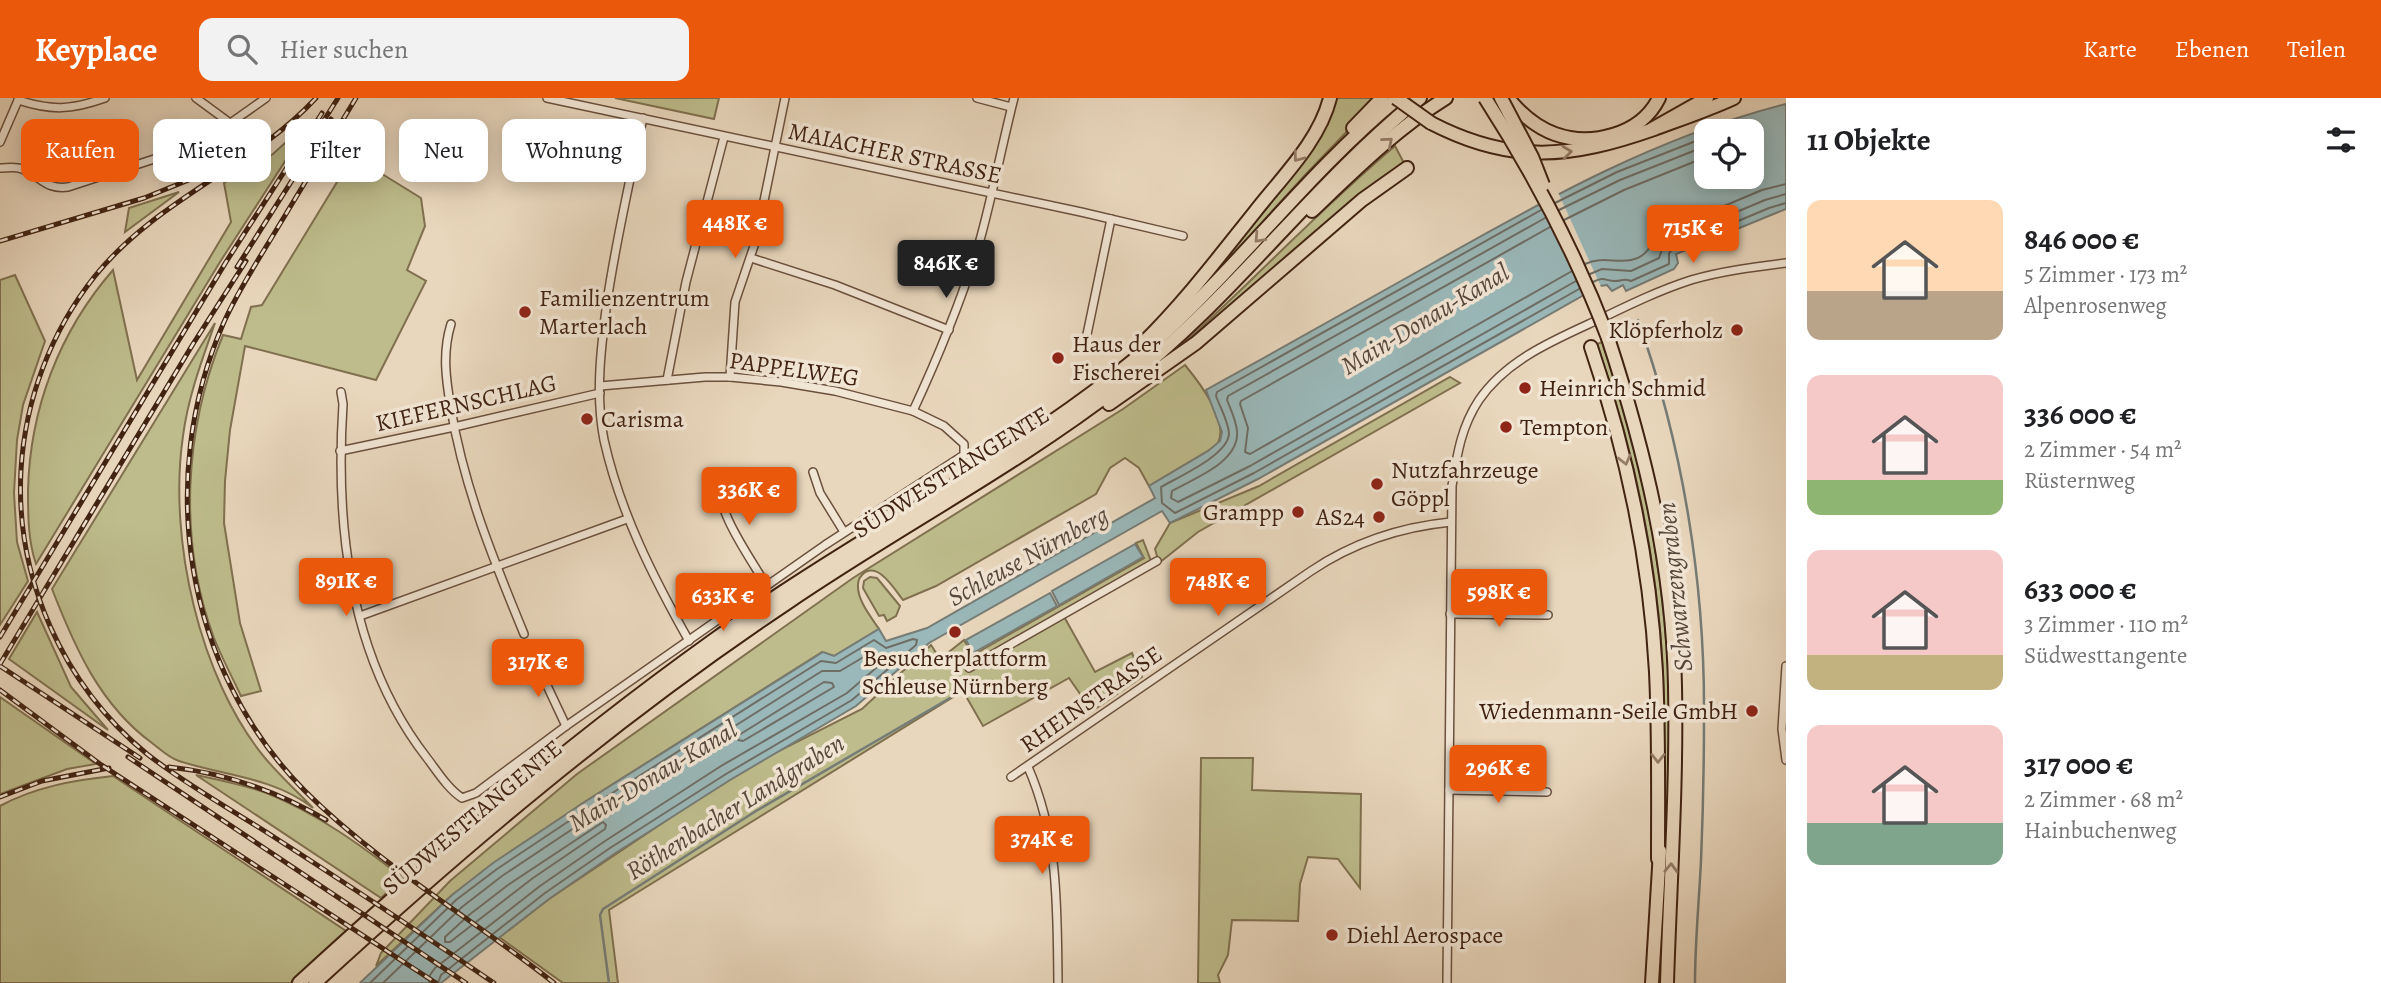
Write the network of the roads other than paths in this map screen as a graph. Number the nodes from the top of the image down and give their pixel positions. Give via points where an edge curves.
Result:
1 (105, 98) edge
2 (196, 98) edge
3 (266, 98) edge
4 (547, 98) edge
5 (785, 98) edge
6 (977, 98) edge
7 (1330, 98) edge
8 (1382, 98) edge
9 (1397, 98) edge
10 (1420, 98) edge
11 (1446, 98) edge
12 (1485, 98) edge
13 (1501, 98) edge
14 (1508, 98) edge
15 (1658, 98) edge
16 (1707, 98) edge
17 (1734, 98) edge
18 (18, 99) edge
19 (1013, 102) edge
20 (643, 118) junction
21 (225, 119) edge
22 (236, 119) edge
23 (1652, 129) junction
24 (724, 137) junction
25 (0, 142) edge
26 (775, 147) junction
27 (153, 159) edge
28 (1406, 167) dead end
29 (0, 168) edge
30 (1305, 188) junction
31 (992, 192) junction
32 (1554, 218) junction
33 (1111, 219) junction
34 (1183, 236) dead end
35 (1264, 252) junction
36 (751, 258) junction
37 (1786, 263) edge
38 (451, 324) dead end
39 (949, 330) junction
40 (1085, 344) dead end
41 (1591, 347) dead end
42 (730, 377) junction
43 (667, 380) junction
44 (1102, 386) junction
45 (600, 389) junction
46 (341, 392) dead end
47 (913, 411) junction
48 (454, 427) junction
49 (1045, 439) junction
50 (340, 451) junction
51 (716, 472) dead end
52 (813, 472) dead end
53 (627, 519) junction
54 (1451, 522) junction
55 (844, 532) junction
56 (1157, 561) dead end
57 (496, 566) junction
58 (766, 586) junction
59 (1450, 614) junction
60 (1548, 615) dead end
61 (360, 616) junction
62 (524, 634) dead end
63 (689, 641) junction
64 (535, 660) dead end
65 (1786, 666) edge
66 (969, 668) dead end
67 (566, 726) junction
68 (1786, 760) edge
69 (1028, 767) junction
70 (1011, 778) dead end
71 (1449, 790) junction
72 (1547, 792) dead end
73 (1674, 793) junction
74 (1657, 859) junction
75 (1654, 930) junction
76 (1668, 936) junction
77 (299, 983) edge
78 (315, 983) edge
79 (1058, 983) edge
80 (1447, 983) edge
81 (1645, 983) edge
82 (1652, 983) edge
83 (1667, 983) edge
84 (1674, 983) edge

1 - 18 street via 62,109
2 - 21 street
3 - 22 street
4 - 20 street, MAIACHER STRASSE
5 - 26 street
6 - 19 street
7 -> 44 highway via 1317,130 1290,168 1175,310
8 - 30 highway via 1332,151
9 -> 23 highway, bridge via 1431,123 1464,139 1534,153 1594,148
9 - 30 highway, SÜDWESTTANGENTE
10 - 35 highway, SÜDWESTTANGENTE via 1354,156
35 -> 11 highway via 1377,151
12 - 32 highway, bridge
13 - 32 highway, bridge via 1532,157
14 - 15 highway via 1543,128 1581,139 1626,130 1646,116
16 - 23 highway
17 - 23 highway
18 - 25 street
19 - 31 street
20 - 24 street, MAIACHER STRASSE
20 - 45 street via 616,242
24 - 26 street, MAIACHER STRASSE
24 - 43 street via 686,282
26 - 31 street, MAIACHER STRASSE
26 - 36 street
27 - 29 street via 58,188 18,167
28 - 49 highway via 1187,350 1062,435
30 -> 44 highway, SÜDWESTTANGENTE via 1191,309
31 - 33 street, MAIACHER STRASSE
31 - 39 street
32 - 73 highway, bridge via 1608,338 1643,456 1670,606
33 - 34 street, MAIACHER STRASSE
33 - 40 street
35 - 49 highway, SÜDWESTTANGENTE via 1159,354
36 - 39 street
36 - 42 street via 735,302
37 - 54 street via 1723,272 1650,296 1549,343 1503,372 1478,401 1463,429 1452,486
38 - 48 street via 445,370
39 - 47 street
41 -> 74 highway via 1625,460 1648,590 1657,694
42 - 43 street, PAPPELWEG
42 - 47 street, PAPPELWEG via 828,390
43 - 45 street, PAPPELWEG
44 - 77 highway, SÜDWESTTANGENTE via 771,600 641,693 478,823
45 - 48 street, KIEFERNSCHLAG
45 - 53 street via 604,438
46 - 50 street
47 - 55 street, PAPPELWEG via 944,426 964,444 960,460
48 - 50 street, KIEFERNSCHLAG
48 - 57 street
49 - 78 highway, SÜDWESTTANGENTE via 786,603 638,709 486,830
50 - 61 street via 342,531
51 - 58 street via 716,492
52 - 55 street
53 - 57 street
53 - 63 street
54 - 59 street
54 - 69 street, RHEINSTRASSE via 1417,525 1338,555
55 - 58 street
56 - 66 street
57 - 61 street
57 - 62 street
58 - 63 street
59 - 60 street
59 - 71 street
61 - 67 street via 390,702 414,741 462,798
63 - 67 street
64 - 67 street
65 - 68 street via 1782,729
69 - 70 street, RHEINSTRASSE
69 - 79 street via 1051,840 1057,885
71 - 72 street
71 - 80 street
73 - 74 highway
76 -> 73 highway
74 - 75 highway
75 - 81 highway
75 - 82 highway
76 - 83 highway
76 - 84 highway

